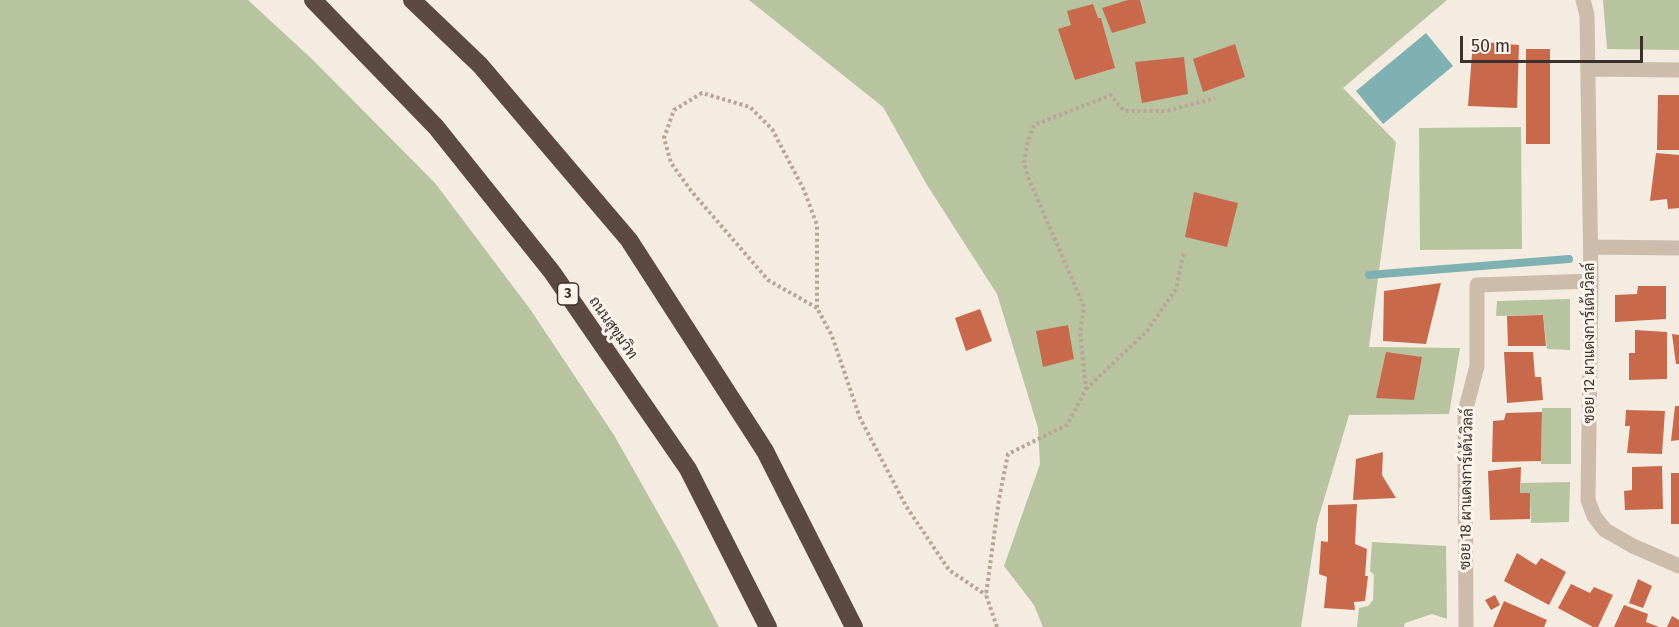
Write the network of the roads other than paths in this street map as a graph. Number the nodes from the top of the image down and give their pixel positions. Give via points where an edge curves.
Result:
1 (313, 0) edge
2 (412, 0) edge
3 (1583, 0) edge
4 (1588, 69) junction
5 (1679, 70) edge
6 (1590, 247) junction
7 (1679, 248) edge
8 (1591, 281) junction
9 (1679, 566) edge
10 (768, 627) edge
11 (854, 627) edge
12 (1466, 627) edge

1 - 10 highway, ถนนสุขุมวิท / 3 via 436,127 552,272 688,469
2 - 11 highway via 480,65 629,240 765,451
3 - 4 street, ซอย 12 ผาแดงการ์เด้นวิลล์
4 - 5 street
4 - 6 street, ซอย 12 ผาแดงการ์เด้นวิลล์
6 - 7 street
6 - 8 street, ซอย 12 ผาแดงการ์เด้นวิลล์
8 - 9 street, ซอย 12 ผาแดงการ์เด้นวิลล์ via 1588,500 1605,530
8 - 12 street, ซอย 18 ผาแดงการ์เด้นวิลล์ via 1477,285 1477,366 1465,412

